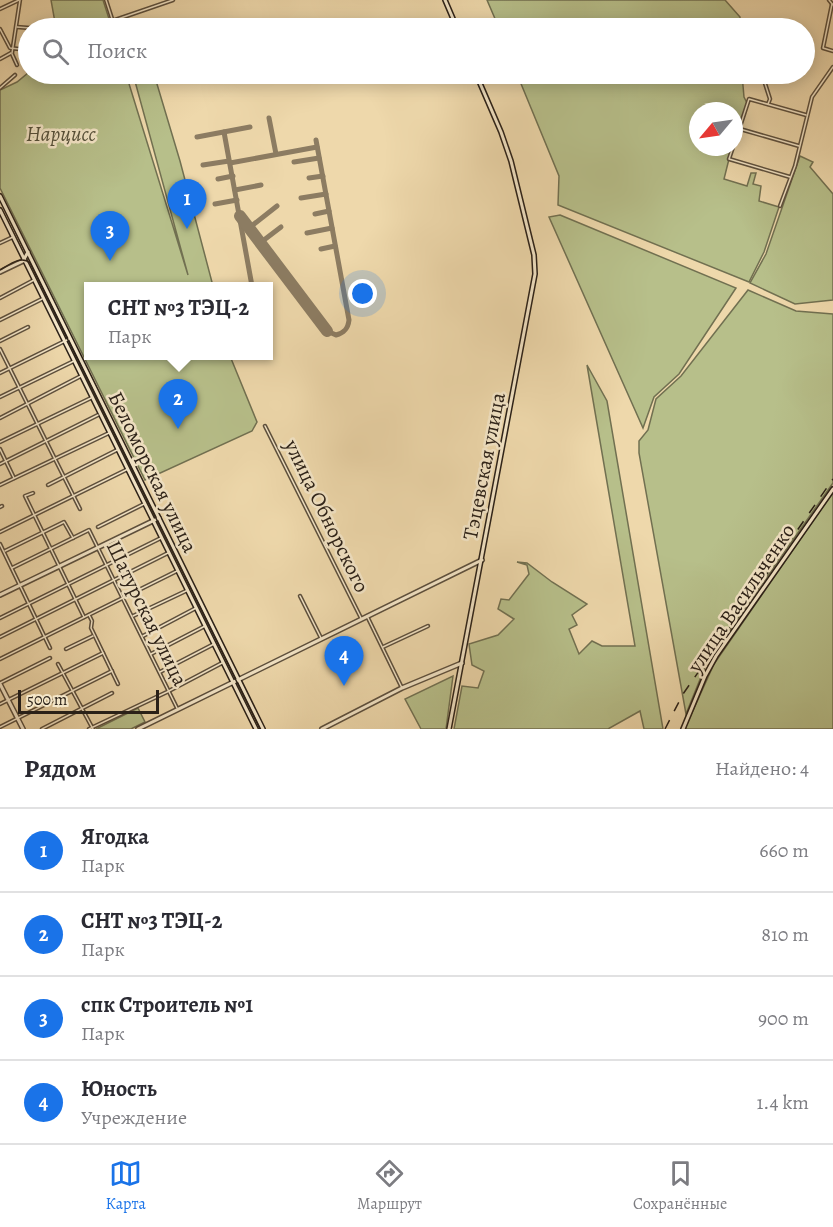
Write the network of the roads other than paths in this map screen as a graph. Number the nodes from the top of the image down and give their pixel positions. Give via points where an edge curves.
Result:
1 (20, 0) edge
2 (106, 0) edge
3 (173, 0) edge
4 (445, 0) edge
5 (829, 0) edge
6 (832, 4) edge
7 (0, 9) edge
8 (111, 18) edge
9 (121, 18) edge
10 (453, 18) edge
11 (16, 27) joint
12 (0, 29) edge
13 (12, 49) junction
14 (18, 49) edge
15 (833, 51) edge
16 (12, 53) junction
17 (0, 59) edge
18 (17, 65) dead end
19 (833, 67) edge
20 (15, 75) dead end
21 (480, 84) edge
22 (765, 84) edge
23 (0, 88) edge
24 (767, 105) junction
25 (807, 116) junction
26 (743, 117) edge
27 (743, 130) edge
28 (800, 146) junction
29 (730, 156) edge
30 (791, 177) junction
31 (0, 197) edge
32 (780, 206) dead end
33 (0, 210) edge
34 (2, 219) edge
35 (13, 236) junction
36 (0, 243) edge
37 (28, 252) junction
38 (25, 259) junction
39 (0, 272) edge
40 (35, 280) junction
41 (0, 298) edge
42 (44, 298) junction
43 (0, 320) edge
44 (28, 327) dead end
45 (70, 338) junction
46 (0, 341) edge
47 (65, 341) junction
48 (0, 349) edge
49 (75, 361) junction
50 (10, 368) junction
51 (0, 372) edge
52 (82, 376) junction
53 (19, 388) junction
54 (0, 397) edge
55 (92, 397) junction
56 (28, 405) junction
57 (101, 413) junction
58 (0, 418) edge
59 (37, 425) junction
60 (265, 426) dead end
61 (110, 432) junction
62 (0, 442) edge
63 (46, 442) junction
64 (0, 449) edge
65 (118, 450) junction
66 (54, 459) junction
67 (6, 461) junction
68 (0, 464) edge
69 (128, 469) junction
70 (63, 477) junction
71 (14, 479) junction
72 (0, 485) edge
73 (48, 485) dead end
74 (833, 489) edge
75 (33, 493) dead end
76 (73, 496) junction
77 (145, 503) junction
78 (80, 508) dead end
79 (34, 514) junction
80 (159, 518) junction
81 (153, 520) junction
82 (98, 527) dead end
83 (0, 532) edge
84 (43, 532) junction
85 (73, 538) junction
86 (162, 538) junction
87 (0, 543) edge
88 (98, 548) junction
89 (51, 549) junction
90 (4, 551) junction
91 (169, 552) junction
92 (482, 560) junction
93 (60, 566) junction
94 (107, 566) junction
95 (12, 568) junction
96 (178, 571) junction
97 (114, 580) junction
98 (68, 583) junction
99 (20, 585) junction
100 (188, 590) junction
101 (0, 595) edge
102 (300, 596) dead end
103 (123, 598) junction
104 (76, 599) junction
105 (199, 600) junction
106 (29, 603) junction
107 (194, 603) junction
108 (196, 608) junction
109 (89, 614) junction
110 (367, 616) junction
111 (84, 617) junction
112 (132, 617) junction
113 (0, 618) edge
114 (361, 619) junction
115 (37, 620) junction
116 (206, 626) junction
117 (428, 626) dead end
118 (94, 636) junction
119 (0, 637) edge
120 (44, 637) junction
121 (142, 637) junction
122 (321, 638) junction
123 (214, 645) junction
124 (50, 648) dead end
125 (383, 648) junction
126 (66, 650) dead end
127 (103, 653) junction
128 (151, 655) junction
129 (50, 658) dead end
130 (0, 659) edge
131 (223, 662) junction
132 (462, 663) junction
133 (58, 664) dead end
134 (112, 671) junction
135 (159, 673) junction
136 (63, 674) junction
137 (238, 680) junction
138 (233, 682) junction
139 (0, 683) edge
140 (118, 684) dead end
141 (402, 688) junction
142 (168, 690) junction
143 (72, 692) junction
144 (112, 693) dead end
145 (8, 700) junction
146 (0, 704) edge
147 (81, 710) junction
148 (178, 710) junction
149 (17, 718) junction
150 (0, 727) edge
151 (93, 728) edge
152 (23, 729) edge
153 (42, 729) edge
154 (89, 729) edge
155 (138, 729) edge
156 (256, 729) edge
157 (262, 729) edge
158 (322, 729) edge
159 (449, 729) edge
160 (683, 729) edge

1 - 7 street
1 - 11 street
2 - 8 street
3 - 9 street
4 - 10 main road
5 - 6 street
6 - 15 street via 823,48
11 - 13 street
12 - 13 street
13 - 14 street
13 - 16 street
16 - 17 street
16 - 18 street
19 - 25 street via 812,97
20 - 23 street
21 - 92 main road, Тэцевская улица via 508,153 536,266
22 - 24 street via 770,99
24 - 25 street
24 - 26 street via 749,99
25 - 28 street
27 - 28 street
28 - 30 street
29 - 30 street via 729,159
30 - 32 street
31 - 37 main road, Беломорская улица
33 - 34 main road, Беломорская улица
34 - 35 main road, Беломорская улица
35 - 36 street
35 - 38 main road, Беломорская улица
37 - 38 main road
37 - 45 main road, Беломорская улица
38 - 39 main road
38 - 40 main road, Беломорская улица
40 - 41 street
40 - 42 main road, Беломорская улица
42 - 43 street
42 - 47 main road, Беломорская улица
44 - 46 street
45 - 47 street
45 - 80 main road, Беломорская улица
47 - 49 main road, Беломорская улица
47 - 50 street
48 - 50 street
49 - 52 main road, Беломорская улица
49 - 53 street
50 - 51 street
50 - 53 street
52 - 55 main road, Беломорская улица
52 - 56 street
53 - 54 street
53 - 56 street
55 - 57 main road, Беломорская улица
55 - 59 street
56 - 58 street
56 - 59 street
57 - 61 main road, Беломорская улица
57 - 63 street
59 - 62 street
59 - 63 street
60 - 114 street, улица Обнорского
61 - 65 main road, Беломорская улица
61 - 66 street
63 - 66 street
63 - 67 street
64 - 67 street
65 - 69 main road, Беломорская улица
65 - 70 street
66 - 70 street
66 - 71 street
67 - 68 street
67 - 71 street
69 - 76 street
69 - 77 main road, Беломорская улица
70 - 73 street
70 - 76 street
71 - 72 street
74 - 160 main road, улица Васильченко via 716,656
75 - 79 street via 25,496
76 - 78 street
76 - 79 street
77 - 81 main road, Беломорская улица
77 - 82 street
79 - 83 street
79 - 84 street
80 - 81 main road
80 - 105 main road, Беломорская улица
81 - 86 main road, Беломорская улица
81 - 88 main road
84 - 85 street via 64,522
84 - 89 street
84 - 90 street
85 - 88 street, Шатурская улица via 89,530
85 - 89 street
86 - 91 main road, Беломорская улица
86 - 94 street
87 - 90 street
88 - 93 main road
88 - 94 street, Шатурская улица
89 - 93 street
89 - 95 street
90 - 95 street
91 - 96 main road, Беломорская улица
91 - 97 street
92 - 110 main road
92 - 132 main road, Тэцевская улица
93 - 98 street
93 - 99 main road
94 - 97 street, Шатурская улица
94 - 98 street
95 - 99 street
96 - 100 main road, Беломорская улица
96 - 103 street
97 - 103 street, Шатурская улица
97 - 104 street
98 - 104 street
98 - 106 street
99 - 101 main road
99 - 106 street
100 - 107 main road, Беломорская улица
100 - 112 street
102 - 122 street
103 - 109 street
103 - 112 street, Шатурская улица
104 - 111 street
104 - 115 street
105 - 107 main road
105 - 137 main road, Беломорская улица
106 - 113 street
106 - 115 street
107 - 108 main road, Беломорская улица
108 - 116 main road, Беломорская улица
108 - 121 street
109 - 111 street
109 - 118 street
110 - 114 main road
110 - 125 street, улица Обнорского
111 - 120 street
112 - 121 street, Шатурская улица
114 - 122 main road
115 - 119 street
115 - 120 street
116 - 123 main road, Беломорская улица
116 - 128 street
117 - 125 street
118 - 126 street
118 - 127 street
120 - 124 street
120 - 130 street
121 - 128 street, Шатурская улица
122 - 137 main road
123 - 131 main road, Беломорская улица
123 - 135 street
125 - 141 street, улица Обнорского
127 - 134 street
127 - 136 street
128 - 135 street, Шатурская улица
129 - 139 street
131 - 138 main road, Беломорская улица
131 - 142 street
132 - 141 main road
132 - 159 main road, Тэцевская улица
133 - 136 street
134 - 140 street
134 - 143 street
135 - 142 street, Шатурская улица
136 - 143 street
136 - 145 street
137 - 138 main road
137 - 157 main road, Беломорская улица
138 - 148 main road
138 - 156 main road, Беломорская улица
139 - 145 main road
141 - 158 main road
142 - 148 street, Шатурская улица
142 - 151 street
143 - 147 street
143 - 149 street
144 - 147 street
145 - 146 street
145 - 149 main road
147 - 151 street
147 - 153 street
148 - 155 main road
149 - 150 street
149 - 152 main road
151 - 154 street

